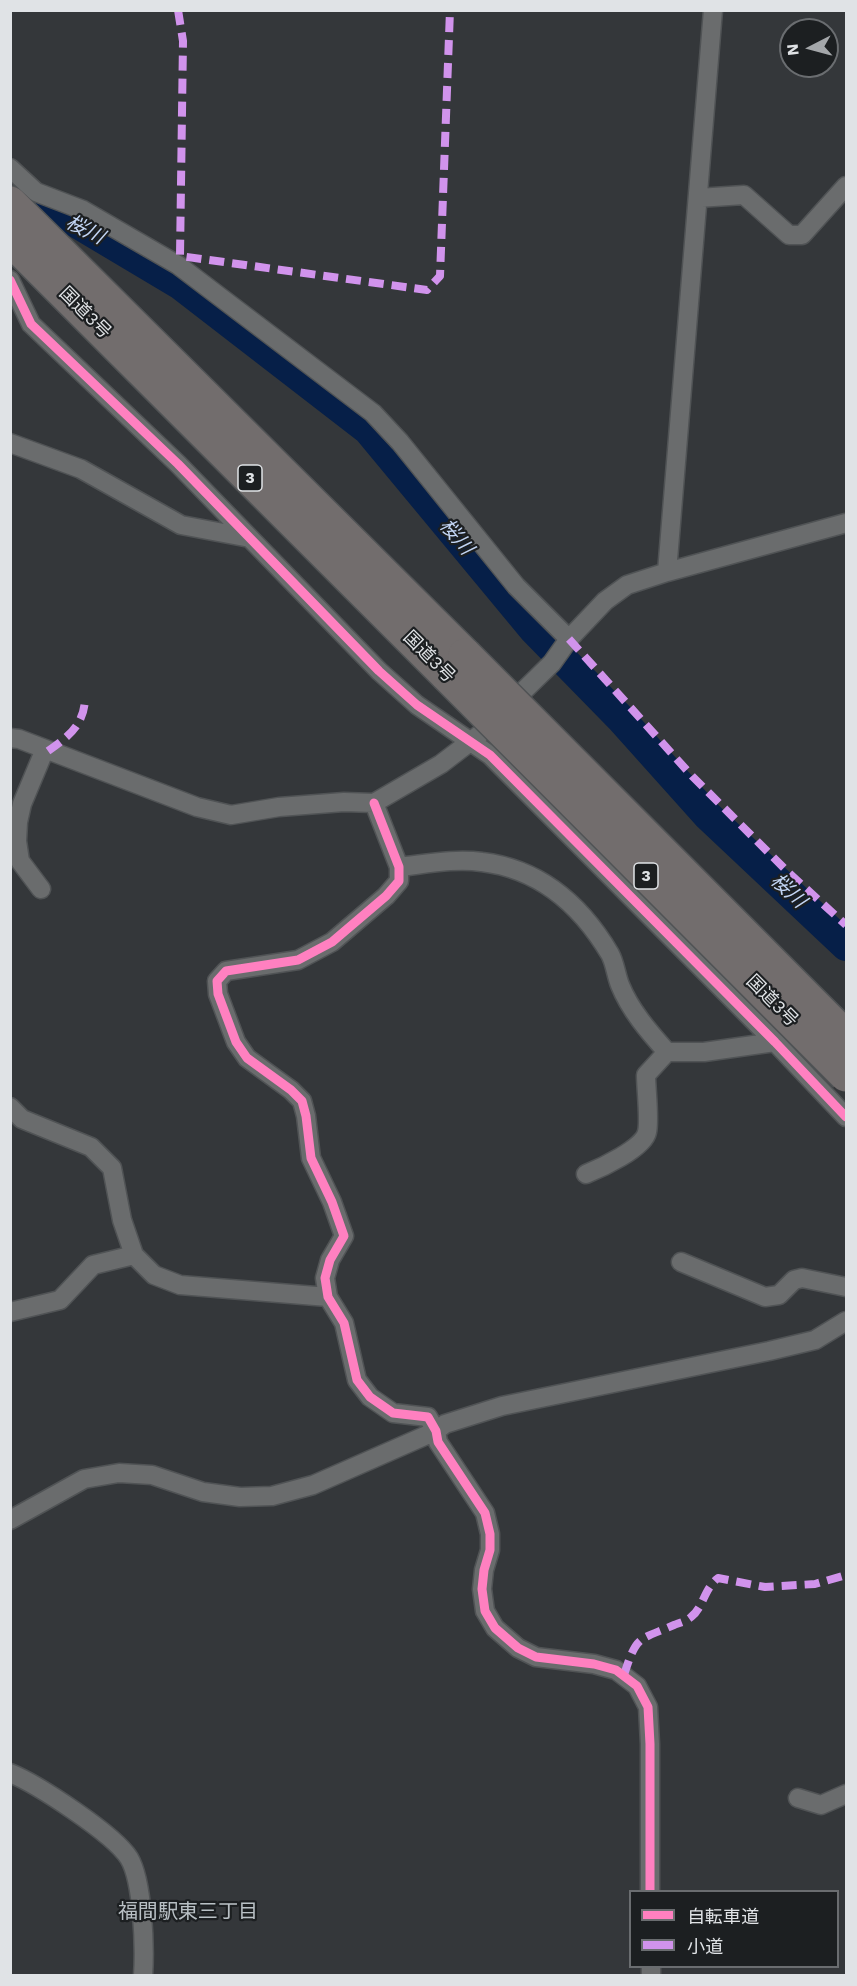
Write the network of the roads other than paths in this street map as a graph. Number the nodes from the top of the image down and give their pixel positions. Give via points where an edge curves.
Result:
1 (713, 10) edge
2 (10, 168) edge
3 (846, 186) edge
4 (698, 198) junction
5 (10, 203) edge
6 (10, 239) edge
7 (64, 274) junction
8 (10, 280) edge
9 (10, 444) edge
10 (846, 523) edge
11 (250, 538) junction
12 (667, 572) junction
13 (566, 643) junction
14 (456, 665) junction
15 (10, 738) edge
16 (472, 742) junction
17 (45, 749) junction
18 (374, 803) junction
19 (399, 867) junction
20 (41, 889) dead end
21 (846, 1037) edge
22 (775, 1042) junction
23 (667, 1052) junction
24 (846, 1075) edge
25 (10, 1107) edge
26 (846, 1118) edge
27 (586, 1174) dead end
28 (134, 1255) junction
29 (681, 1262) dead end
30 (846, 1287) edge
31 (328, 1298) junction
32 (10, 1312) edge
33 (846, 1321) edge
34 (436, 1431) junction
35 (10, 1520) edge
36 (10, 1773) edge
37 (846, 1794) edge
38 (798, 1798) dead end
39 (650, 1890) edge
40 (143, 1976) edge

1 - 4 street
2 - 13 street via 36,192 83,210 179,260 373,413
3 - 4 street via 802,235 789,235 744,195
4 - 12 street
5 - 7 highway, 国道3号 / 3
6 - 7 highway, 国道3号 / 3
7 - 14 highway, 国道3号 / 3
8 - 11 street via 32,324
9 - 11 street via 81,469 181,525
10 - 12 street
11 - 16 street via 379,671 417,705
12 - 13 street via 627,585 605,601
13 - 16 street via 552,663
14 - 21 highway, 国道3号 / 3, bridge
14 - 24 highway, 国道3号 / 3, bridge
15 - 17 street
16 - 18 street
16 - 22 street
17 - 18 street via 197,807 231,814 344,802
17 - 20 street via 22,804 17,841 20,861
18 - 19 street
19 - 23 street via 481,861 543,882 566,898 589,923 611,956 628,1002
19 - 31 street via 399,881 386,896 332,942 298,960 226,971 217,981 236,1042 248,1058 302,1101 311,1158 344,1236 325,1278
22 - 23 street via 704,1052
22 - 26 street
23 - 27 street via 646,1075 647,1132 641,1142
25 - 28 street via 22,1119 92,1147 112,1168
28 - 31 street via 154,1275 180,1285
28 - 32 street via 93,1265 60,1300
29 - 30 street via 765,1297 779,1295 794,1280 802,1278
31 - 34 street via 344,1323 357,1380 370,1397 393,1413 428,1417
33 - 34 street via 816,1340 502,1406 445,1424
34 - 35 street via 313,1485 272,1496 203,1492 152,1475 119,1473 84,1479
34 - 39 street via 438,1442 485,1513 490,1550 482,1589 485,1611 495,1628 518,1648 536,1657 616,1670 637,1686 648,1707
36 - 40 street via 27,1780 107,1835 129,1858 140,1886
37 - 38 street via 821,1805

